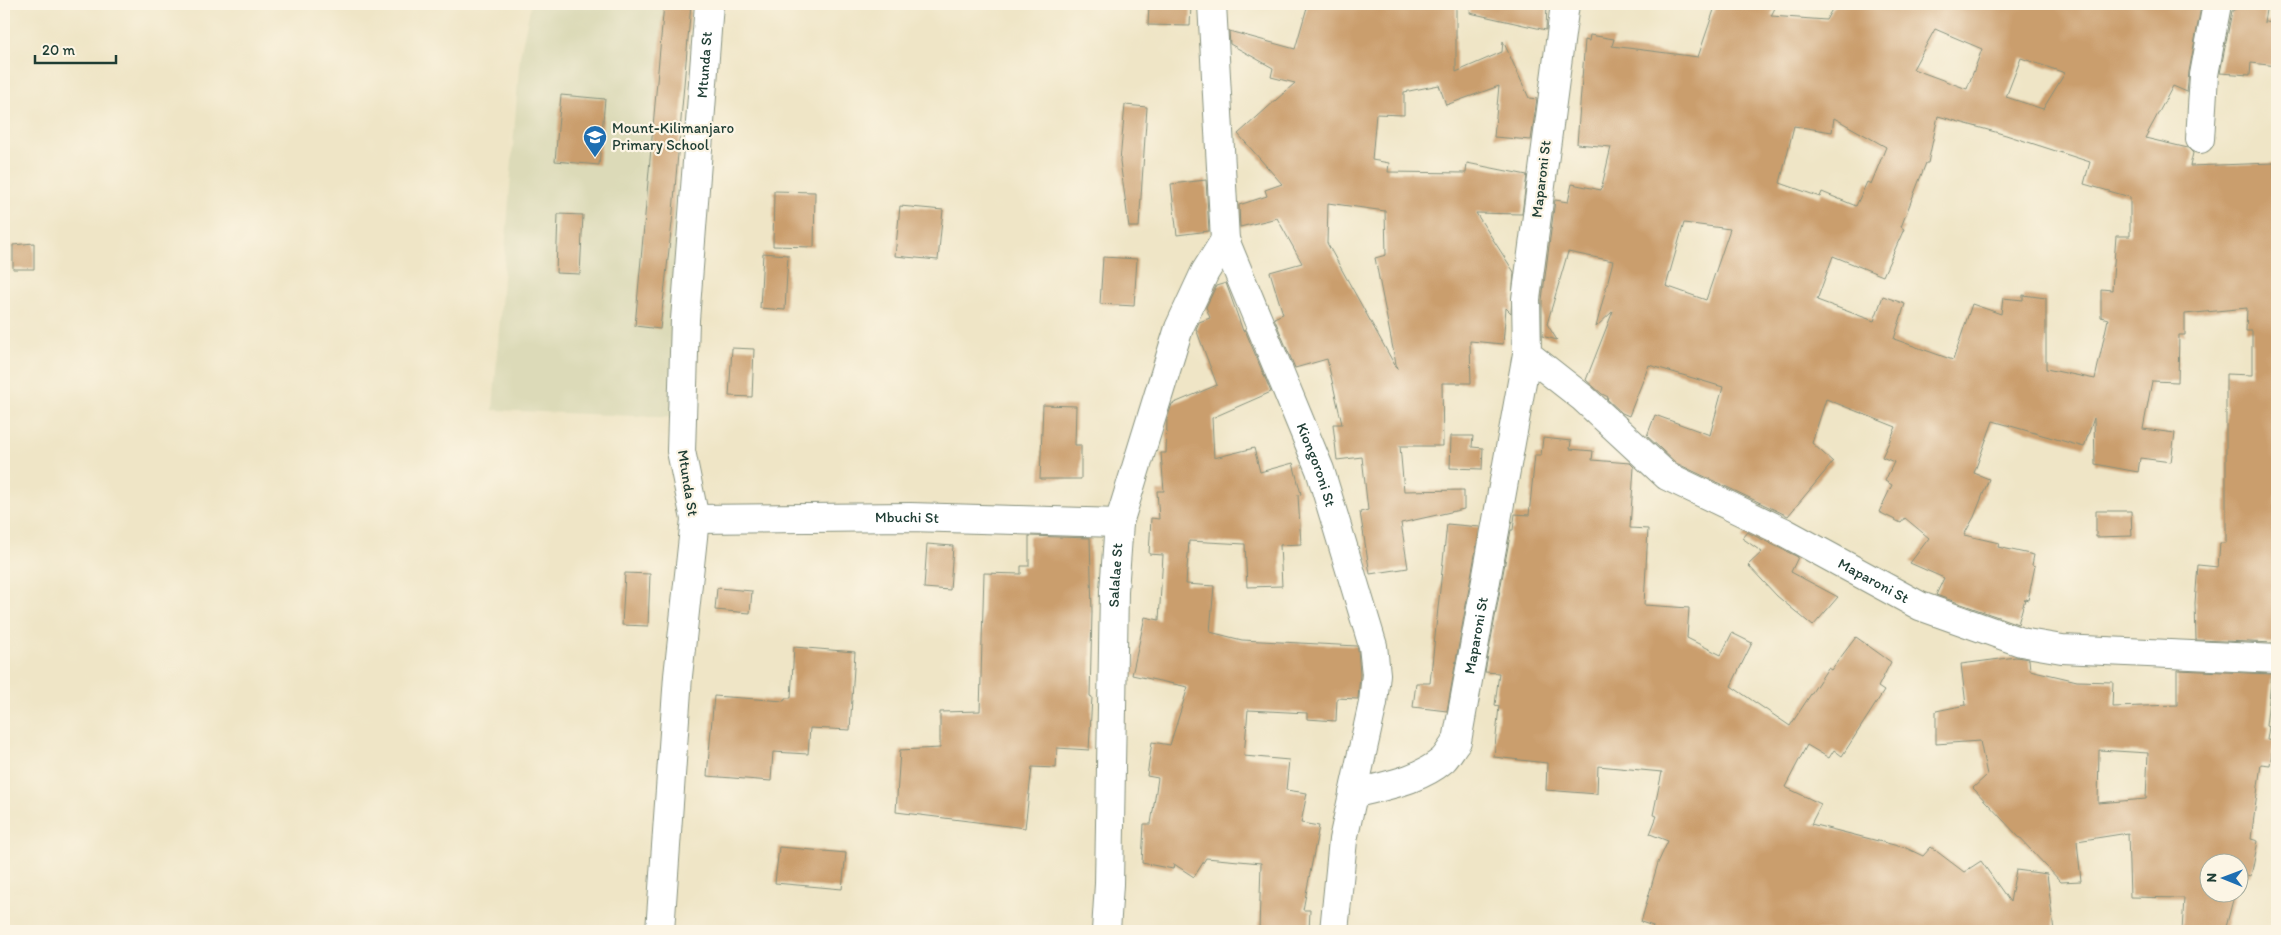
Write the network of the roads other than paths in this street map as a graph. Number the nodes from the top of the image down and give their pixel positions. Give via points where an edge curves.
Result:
1 (709, 4) edge
2 (1212, 4) edge
3 (1565, 4) edge
4 (2217, 4) edge
5 (2200, 139) dead end
6 (1225, 240) junction
7 (1527, 354) junction
8 (695, 519) junction
9 (1119, 522) junction
10 (2277, 659) edge
11 (1353, 794) junction
12 (660, 931) edge
13 (1106, 931) edge
14 (1334, 931) edge

1 - 8 street, Mtunda St via 685,320 682,451
2 - 6 street, Kiongoroni St
3 - 7 street, Maparoni St via 1526,299
4 - 5 street via 2204,75
6 - 9 street, Salalae St via 1204,272 1179,328
6 - 11 street, Kiongoroni St via 1320,470 1373,646 1376,674 1373,703
7 - 10 street, Maparoni St via 1584,398 1667,476 1784,532 1920,606 2020,642 2062,649
7 - 11 street, Maparoni St via 1457,741 1444,759 1428,770
8 - 9 street, Mbuchi St via 910,517
8 - 12 street, Mtunda St via 678,676
9 - 13 street, Salalae St via 1114,591
11 - 14 street, Kiongoroni St via 1343,840

